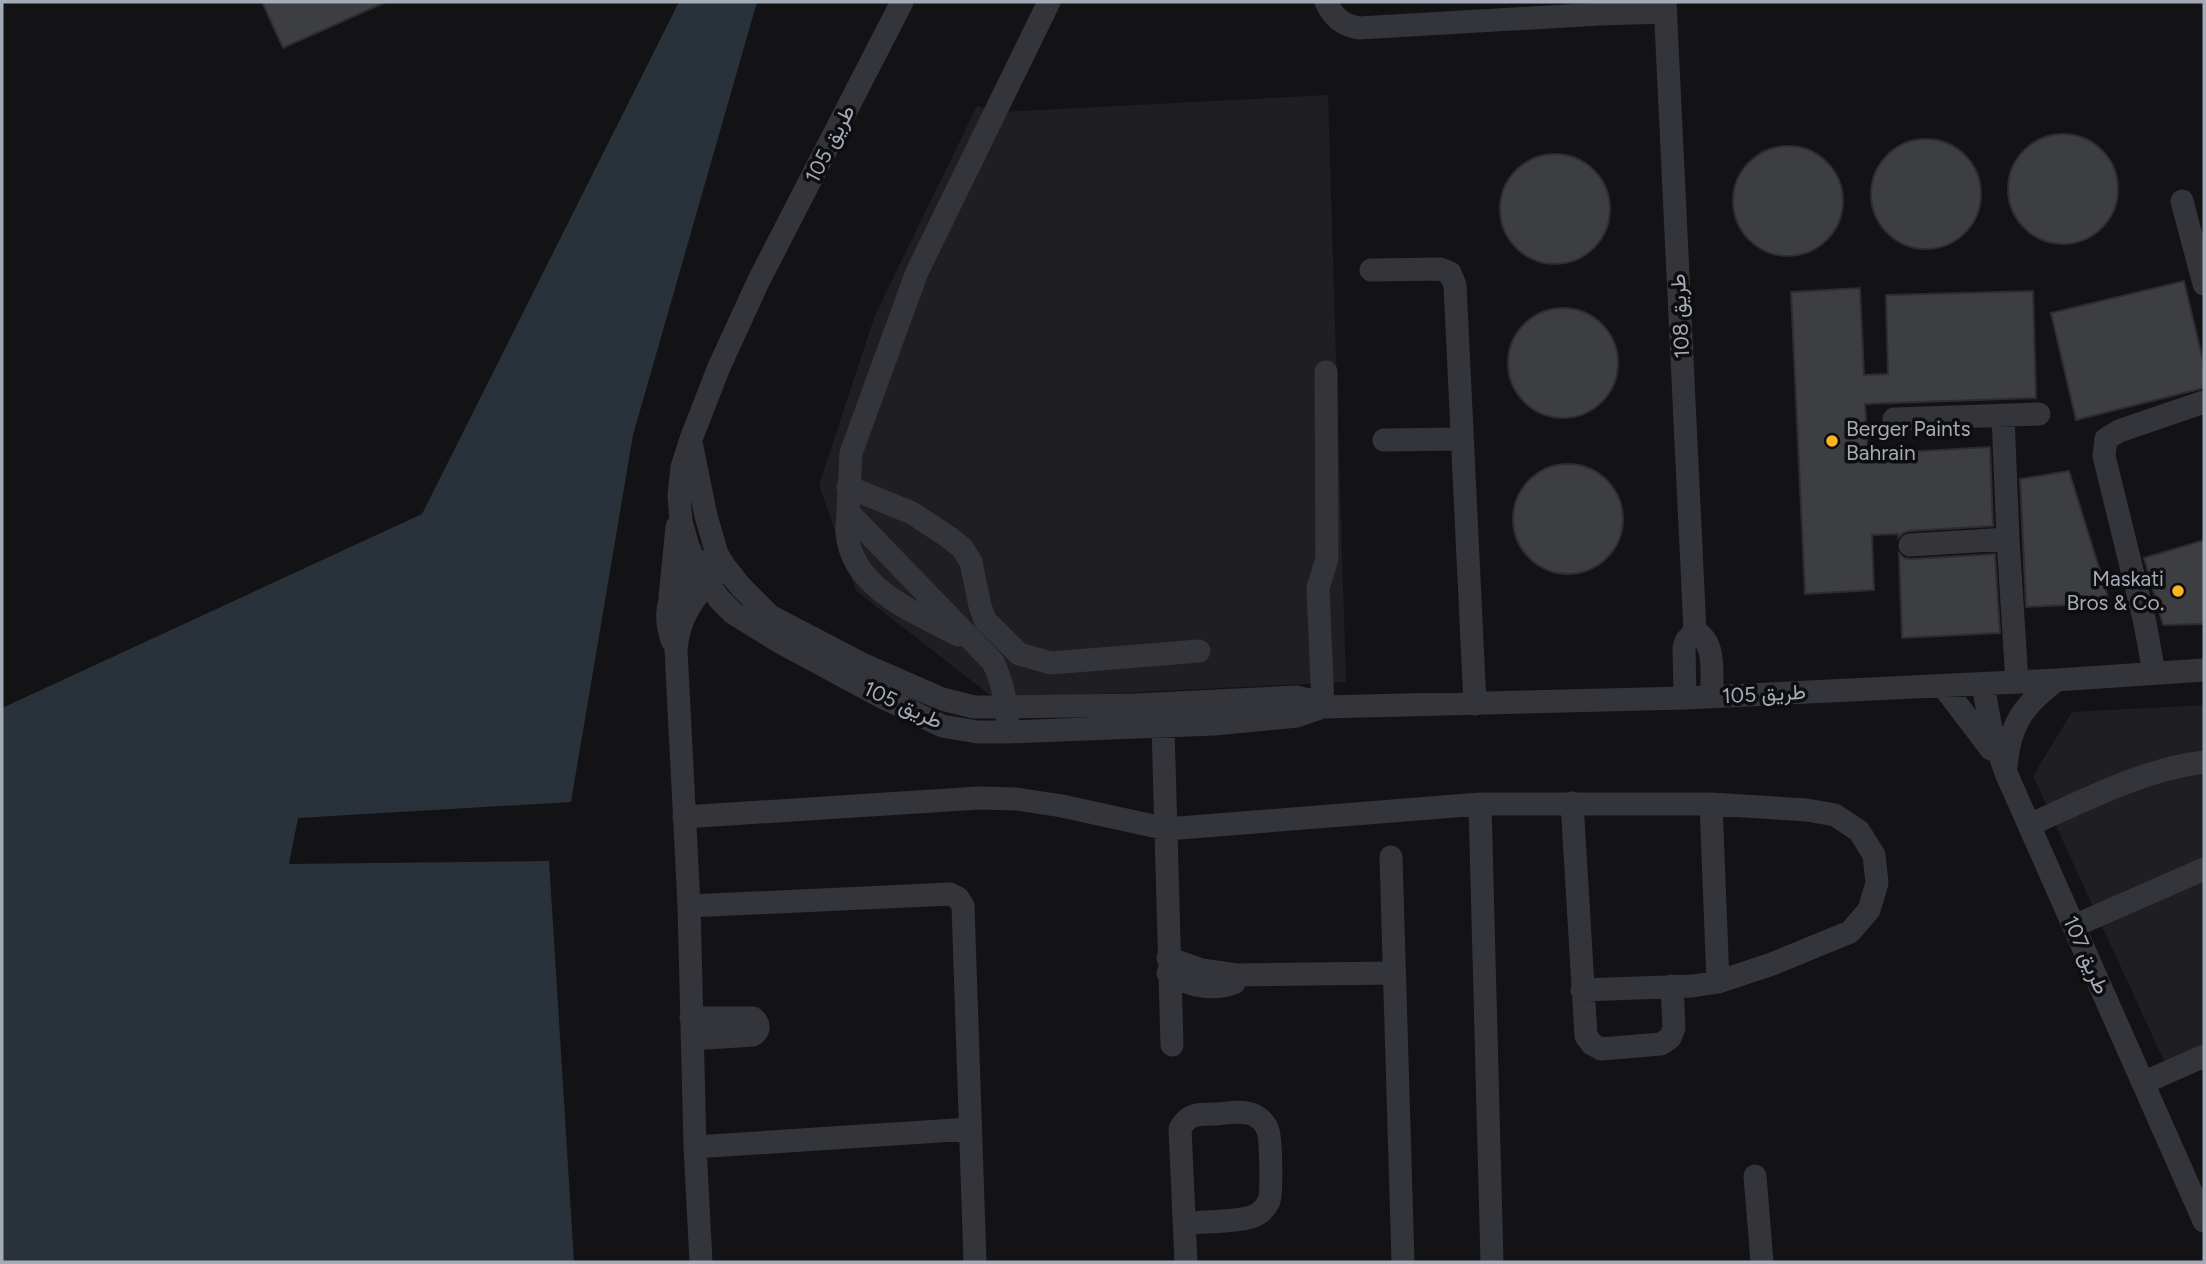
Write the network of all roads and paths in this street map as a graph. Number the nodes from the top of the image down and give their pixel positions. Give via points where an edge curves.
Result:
1 (902, 2) edge
2 (1049, 2) edge
3 (1326, 2) edge
4 (1665, 7) edge
5 (1599, 8) edge
6 (2182, 201) dead end
7 (1371, 270) dead end
8 (2204, 284) edge
9 (1326, 372) dead end
10 (2204, 402) edge
11 (2039, 414) dead end
12 (2003, 416) junction
13 (1894, 419) dead end
14 (691, 439) junction
15 (1461, 439) junction
16 (1384, 440) dead end
17 (848, 487) junction
18 (679, 496) junction
19 (848, 513) junction
20 (2007, 540) junction
21 (1910, 545) dead end
22 (721, 561) junction
23 (702, 576) junction
24 (670, 597) junction
25 (1695, 631) junction
26 (980, 647) junction
27 (676, 649) junction
28 (1199, 651) dead end
29 (2204, 670) edge
30 (2154, 673) junction
31 (2057, 680) junction
32 (2017, 682) junction
33 (1983, 684) junction
34 (1943, 686) junction
35 (1712, 696) junction
36 (1685, 698) junction
37 (1475, 704) junction
38 (1007, 707) junction
39 (1323, 707) junction
40 (1136, 716) junction
41 (1163, 727) junction
42 (1008, 732) junction
43 (2204, 762) edge
44 (2006, 773) junction
45 (1572, 803) junction
46 (1480, 804) junction
47 (1711, 804) junction
48 (684, 817) junction
49 (2029, 825) junction
50 (1167, 828) junction
51 (1391, 858) dead end
52 (2204, 869) edge
53 (689, 906) junction
54 (2074, 926) junction
55 (1168, 966) junction
56 (1394, 972) junction
57 (1718, 982) junction
58 (1672, 986) junction
59 (1582, 990) junction
60 (1172, 1045) dead end
61 (2204, 1056) edge
62 (2143, 1083) junction
63 (970, 1129) junction
64 (695, 1147) junction
65 (1755, 1176) dead end
66 (2204, 1221) edge
67 (1184, 1223) junction
68 (701, 1262) edge
69 (975, 1262) edge
70 (1186, 1262) edge
71 (1403, 1262) edge
72 (1492, 1262) edge
73 (1762, 1262) edge

1 - 14 street, طريق 105 via 758,282
2 - 17 street via 918,272 851,453
3 - 5 street via 1339,20 1359,28
4 - 5 street
4 - 25 street, طريق 108
6 - 8 street
7 - 15 street via 1440,269 1450,273 1455,285
9 - 39 street via 1326,559 1318,588
10 - 30 street via 2106,439 2105,456
11 - 12 street
12 - 13 street
12 - 20 street
14 - 18 street, طريق 105
14 - 22 street, طريق 105
15 - 16 street
15 - 37 street
17 - 19 street
17 - 28 street via 912,513 963,549 971,562 985,620 1019,654 1051,663
18 - 23 street, طريق 105 via 688,546
18 - 24 street
19 - 26 street
19 - 26 street via 851,552 859,569 879,590
20 - 21 street
20 - 32 street
22 - 23 street
22 - 38 street, طريق 105 via 770,616 862,664 942,699 974,707
23 - 24 street via 687,577
23 - 27 street via 684,613
23 - 42 street, طريق 105 via 733,613 884,698 942,726
24 - 27 street via 668,628
25 - 35 street, طريق 108 via 1709,646
25 - 36 street, طريق 108 via 1684,648
26 - 38 street via 1001,678
27 - 48 street
29 - 30 street, طريق 105
30 - 31 street, طريق 105
31 - 32 street, طريق 105
31 - 44 street via 2034,697 2018,720 2008,745
32 - 33 street, طريق 105
33 - 34 street, طريق 105
33 - 44 street, طريق 107 via 1991,729
34 - 35 street, طريق 105
34 - 44 street
35 - 36 street, طريق 105
36 - 37 street, طريق 105
37 - 39 street, طريق 105
38 - 40 street, طريق 105
38 - 42 street
39 - 40 street, طريق 105 via 1296,697
39 - 41 street, طريق 105 via 1297,716
40 - 41 street, طريق 105
40 - 42 street, طريق 105
41 - 50 street
43 - 49 street via 2130,780
44 - 49 street, طريق 107
45 - 46 street
45 - 47 street
45 - 59 street
46 - 50 street
46 - 72 street
47 - 57 street
47 - 57 street via 1835,815 1859,831 1874,855 1877,883 1869,910 1850,932
48 - 50 street via 992,798 1062,806
48 - 53 street
49 - 54 street, طريق 107
50 - 55 street
51 - 56 street
52 - 54 street
53 - 63 street via 950,894 958,898 963,906
53 - 64 street
54 - 62 street, طريق 107
55 - 56 street via 1250,975
55 - 60 street
56 - 71 street
57 - 58 street
58 - 59 street
58 - 59 street via 1674,1028 1670,1038 1661,1044 1611,1049 1601,1049 1586,1036
61 - 62 street
62 - 66 street, طريق 107
63 - 64 street
63 - 69 street
64 - 68 street
65 - 73 street
67 - 67 street via 1255,1216 1264,1209 1270,1199 1269,1132 1254,1115 1203,1114 1185,1120 1180,1129
67 - 70 street

